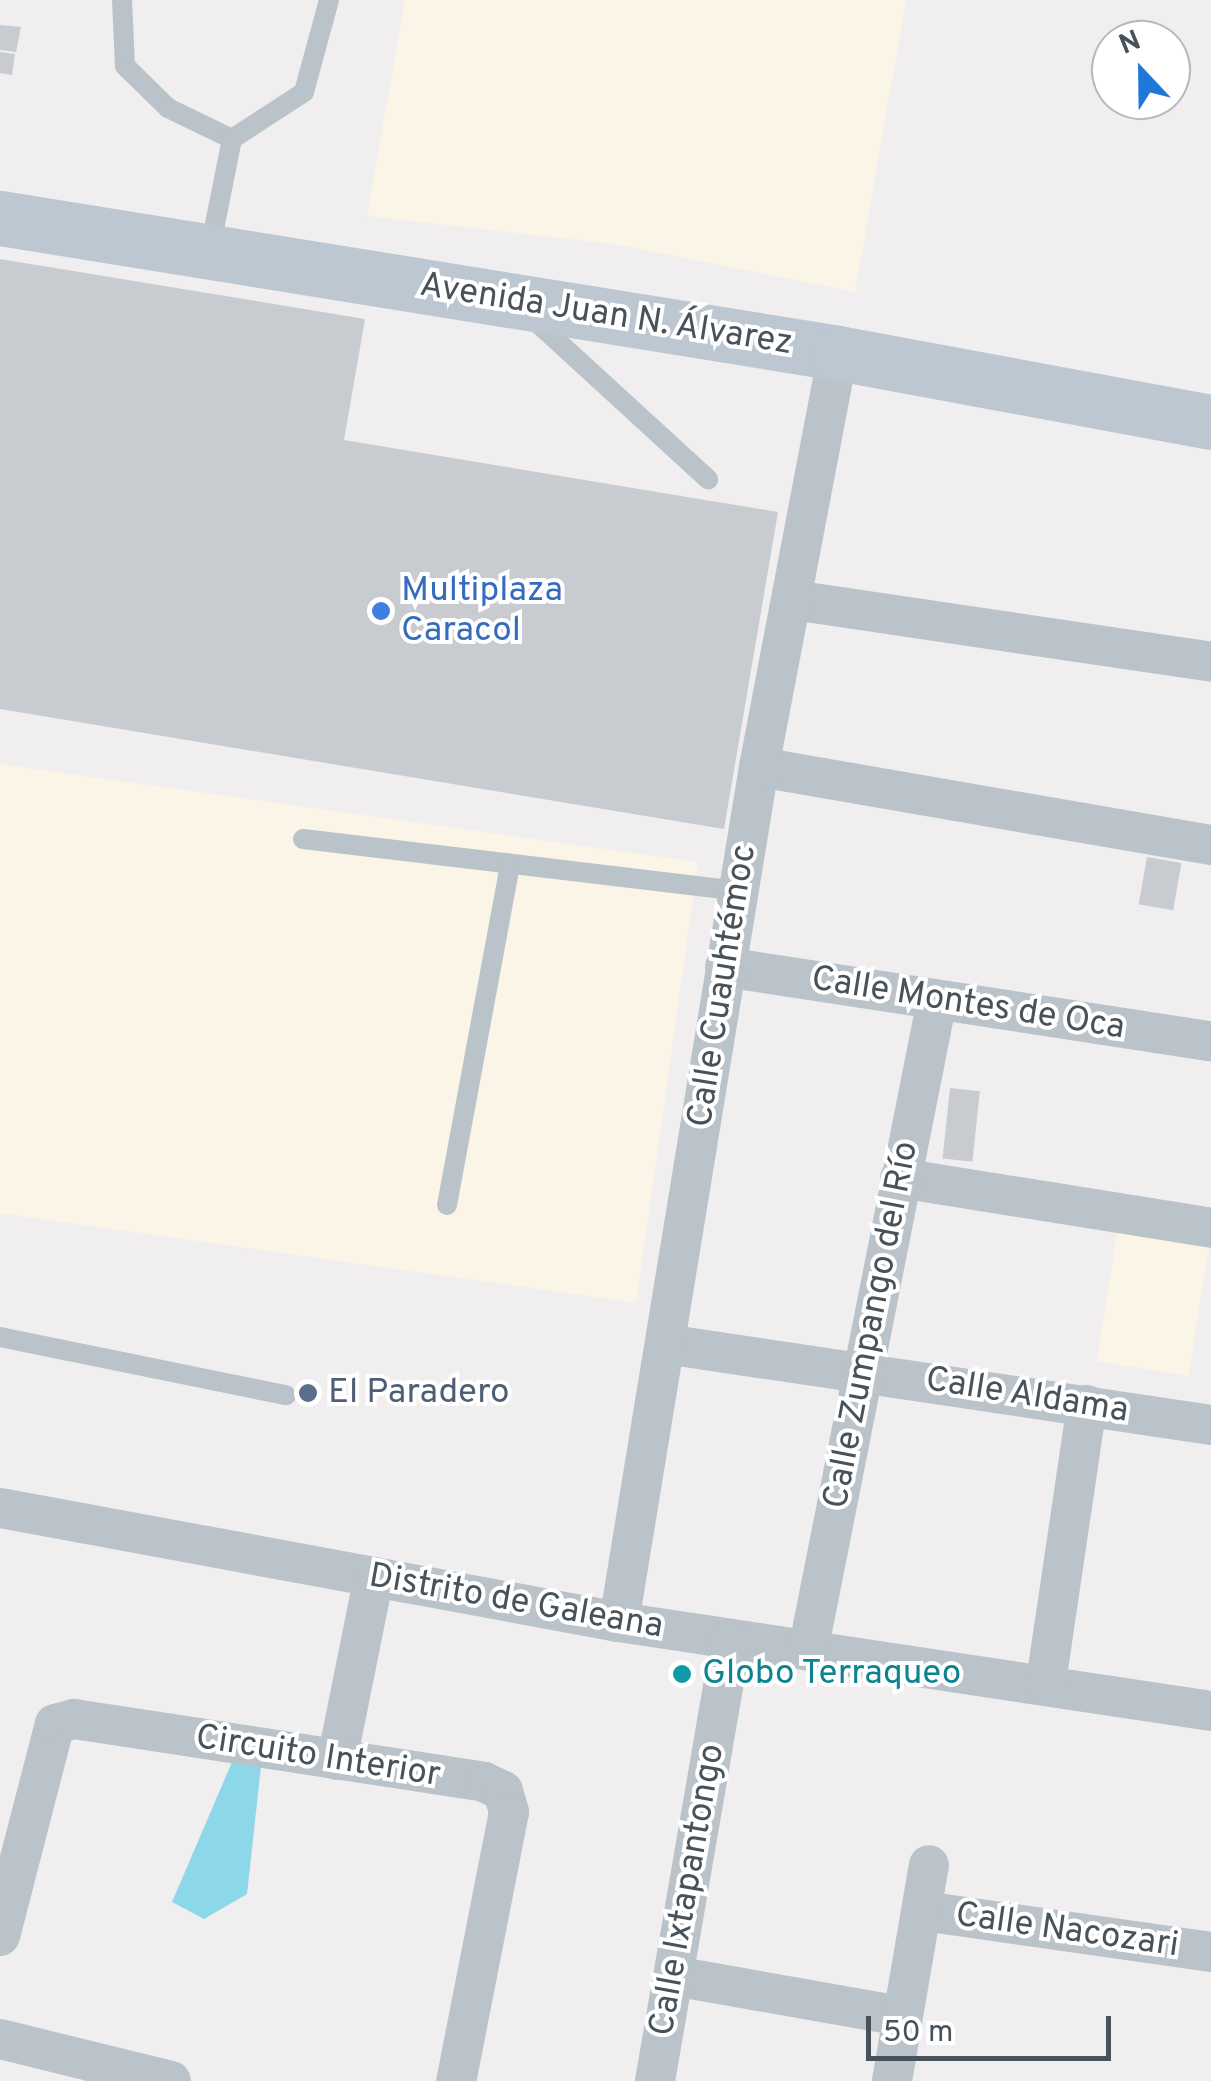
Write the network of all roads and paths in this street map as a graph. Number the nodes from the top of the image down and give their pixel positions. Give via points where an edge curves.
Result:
1 (122, 0) edge
2 (329, 0) edge
3 (232, 139) junction
4 (0, 218) edge
5 (210, 251) junction
6 (513, 300) junction
7 (838, 353) junction
8 (1211, 422) edge
9 (708, 478) dead end
10 (793, 600) junction
11 (1211, 662) edge
12 (759, 766) junction
13 (303, 839) dead end
14 (1211, 845) edge
15 (510, 864) junction
16 (738, 891) junction
17 (726, 966) junction
18 (937, 1000) junction
19 (1211, 1041) edge
20 (900, 1178) junction
21 (446, 1205) dead end
22 (1211, 1228) edge
23 (0, 1337) edge
24 (665, 1344) junction
25 (864, 1371) junction
26 (286, 1395) dead end
27 (1087, 1404) junction
28 (1211, 1425) edge
29 (0, 1508) edge
30 (374, 1576) junction
31 (619, 1622) junction
32 (731, 1640) junction
33 (808, 1650) junction
34 (1046, 1682) junction
35 (1211, 1711) edge
36 (337, 1760) junction
37 (929, 1865) dead end
38 (924, 1910) junction
39 (0, 1936) edge
40 (1211, 1952) edge
41 (674, 1976) junction
42 (902, 2016) junction
43 (0, 2039) edge
44 (172, 2081) edge
45 (456, 2081) edge
46 (655, 2081) edge
47 (892, 2081) edge

1 - 3 lane via 124,66 168,108
2 - 3 lane via 304,92
3 - 5 lane
4 - 5 main road, Avenida Juan N. Álvarez
5 - 6 main road, Avenida Juan N. Álvarez
6 - 7 main road, Avenida Juan N. Álvarez
6 - 9 lane
7 - 8 main road, Avenida Juan N. Álvarez
7 - 10 street, Calle Cuauhtémoc
10 - 11 street
10 - 12 street, Calle Cuauhtémoc
12 - 14 street
12 - 16 street, Calle Cuauhtémoc
13 - 15 lane
15 - 16 lane
15 - 21 lane
16 - 17 street, Calle Cuauhtémoc
17 - 18 street, Calle Montes de Oca
17 - 24 street, Calle Cuauhtémoc
18 - 19 street, Calle Montes de Oca
18 - 20 street, Calle Zumpango del Río
20 - 22 street
20 - 25 street, Calle Zumpango del Río
23 - 26 lane
24 - 25 street, Calle Aldama
24 - 31 street, Calle Cuauhtémoc
25 - 27 street, Calle Aldama
25 - 33 street, Calle Zumpango del Río
27 - 28 street, Calle Aldama
27 - 34 street
29 - 30 street, Distrito de Galeana
30 - 31 street, Distrito de Galeana
30 - 36 street
31 - 32 street, Distrito de Galeana
32 - 33 street, Distrito de Galeana
32 - 41 street, Calle Ixtapantongo
33 - 34 street, Distrito de Galeana
34 - 35 street, Distrito de Galeana
36 - 39 street, Circuito Interior via 74,1719 55,1724
36 - 45 street, Circuito Interior via 504,1790 509,1812
37 - 38 street
38 - 40 street, Calle Nacozari
38 - 42 street
41 - 42 street
41 - 46 street, Calle Ixtapantongo
42 - 47 street
43 - 44 street

